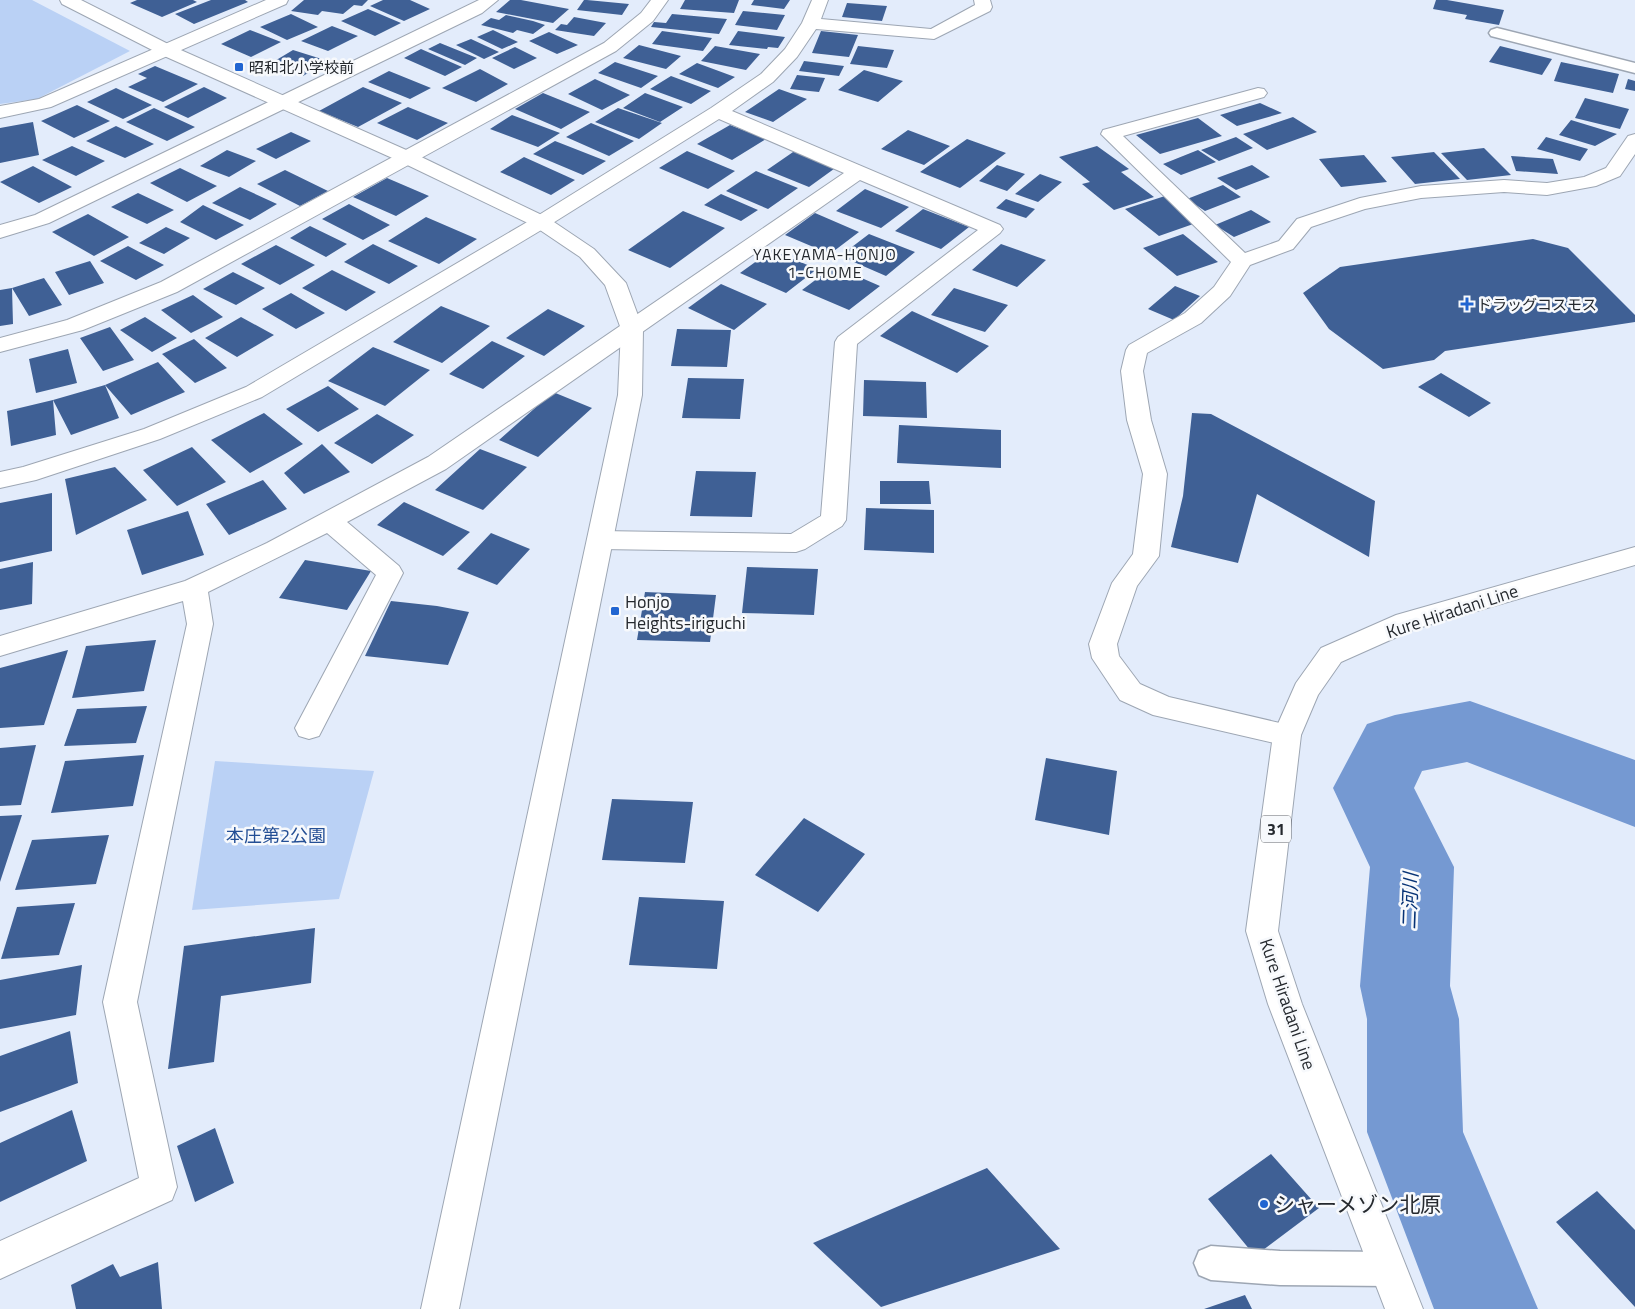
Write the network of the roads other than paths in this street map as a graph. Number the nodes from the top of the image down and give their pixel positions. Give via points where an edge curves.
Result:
1 (68, 0) edge
2 (280, 0) edge
3 (490, 0) edge
4 (660, 0) edge
5 (820, 0) edge
6 (982, 0) edge
7 (811, 23) junction
8 (1497, 34) dead end
9 (168, 50) junction
10 (1635, 68) edge
11 (1258, 93) dead end
12 (281, 102) junction
13 (0, 112) edge
14 (718, 112) junction
15 (1635, 140) edge
16 (406, 157) junction
17 (858, 172) junction
18 (541, 222) junction
19 (0, 232) edge
20 (1242, 261) junction
21 (632, 329) junction
22 (0, 345) edge
23 (0, 480) edge
24 (329, 520) junction
25 (600, 540) junction
26 (1635, 556) edge
27 (194, 588) junction
28 (0, 646) edge
29 (309, 728) dead end
30 (1287, 736) junction
31 (0, 1260) edge
32 (1212, 1263) dead end
33 (1388, 1269) junction
34 (440, 1309) edge
35 (1404, 1309) edge

1 - 9 street
2 - 9 street
3 - 12 street
4 - 16 street via 647,17 610,47
5 - 7 street
6 - 7 street via 984,7 934,34
7 - 14 street via 791,53 767,78
8 - 10 lane
9 - 12 street
9 - 13 street via 44,103
11 - 20 street via 1110,134
12 - 16 street
12 - 19 street via 42,219
14 - 17 street
14 - 18 street
15 - 20 street via 1614,172 1589,182 1547,189 1504,186 1421,192 1360,204 1304,223 1286,245
16 - 18 street
16 - 22 street via 168,288 76,325
17 - 21 street
17 - 25 street via 993,229 846,342 833,520 796,543
18 - 21 street via 587,253 615,283
18 - 23 street via 254,392 152,434
20 - 30 street via 1222,291 1193,318 1137,350 1132,371 1139,420 1155,474 1146,556 1126,583 1103,644 1106,658 1130,692 1163,707
21 - 24 street via 437,463
21 - 25 street via 630,395
24 - 27 street
24 - 29 street via 390,573
25 - 34 street
26 - 30 street, Kure Hiradani Line / 31 via 1406,622 1332,655 1306,691
27 - 28 street
27 - 31 street via 200,624 120,1002 159,1187
30 - 33 street, Kure Hiradani Line / 31 via 1262,931 1285,1004
32 - 33 lane via 1280,1268
33 - 35 street, Kure Hiradani Line / 31

